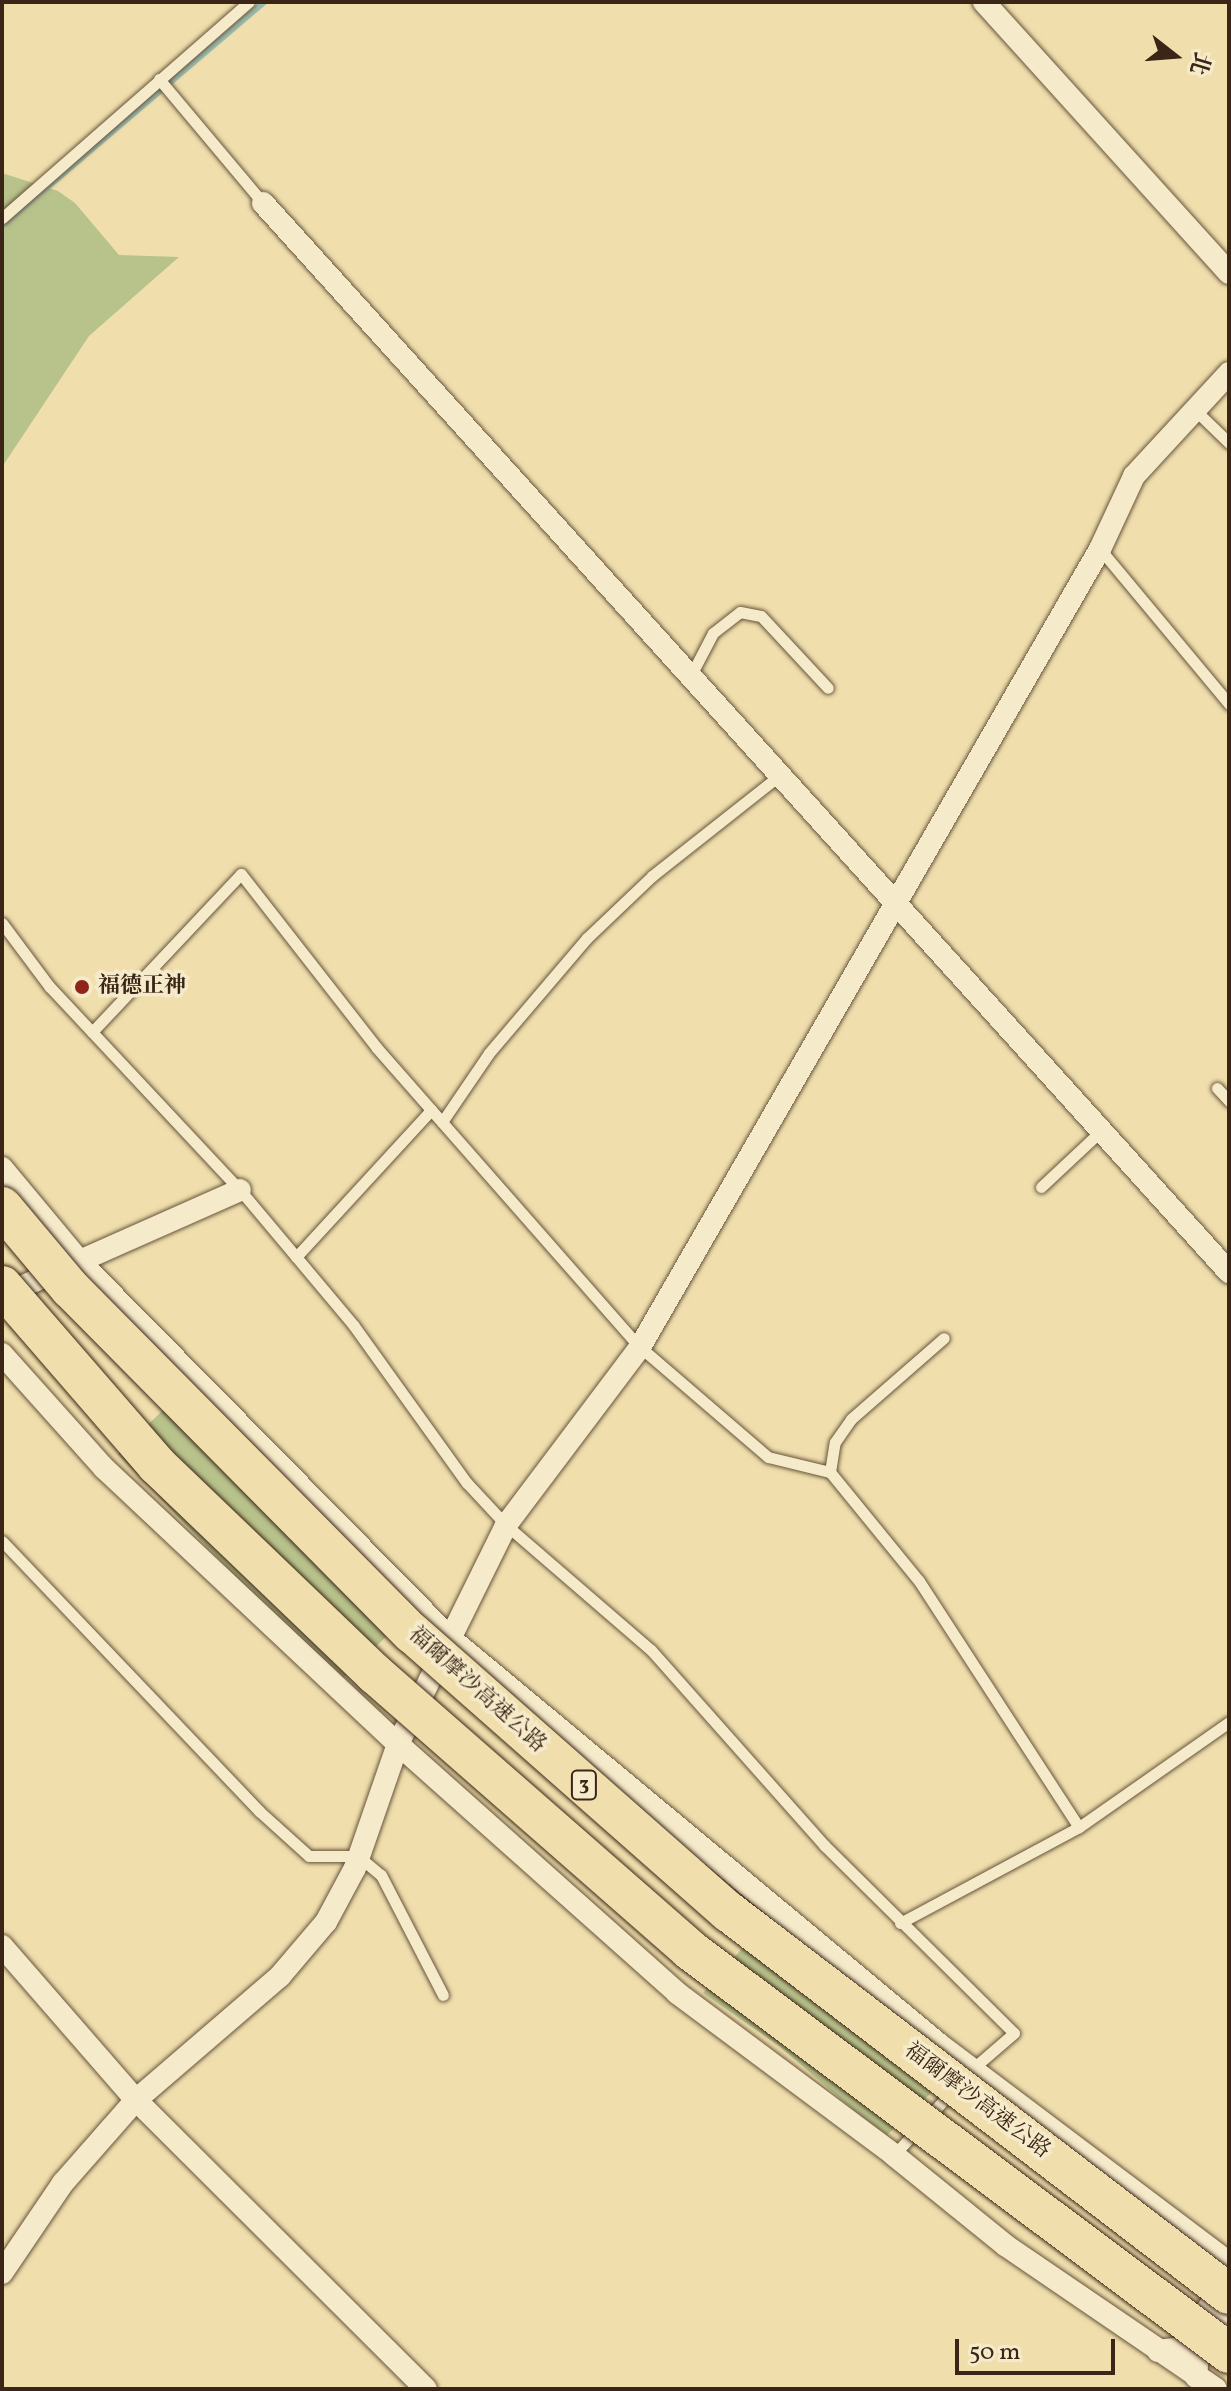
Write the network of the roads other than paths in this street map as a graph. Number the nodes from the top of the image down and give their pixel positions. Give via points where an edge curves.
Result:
1 (249, 2) edge
2 (984, 2) edge
3 (160, 79) junction
4 (263, 203) joint
5 (2, 218) edge
6 (1229, 273) edge
7 (1229, 373) edge
8 (1195, 410) junction
9 (1229, 443) edge
10 (1100, 549) junction
11 (691, 675) junction
12 (828, 688) dead end
13 (1229, 704) edge
14 (781, 774) junction
15 (897, 903) junction
16 (2, 923) edge
17 (92, 1032) junction
18 (1217, 1088) dead end
19 (1229, 1101) edge
20 (431, 1110) junction
21 (442, 1122) junction
22 (1102, 1130) junction
23 (2, 1168) edge
24 (1041, 1187) dead end
25 (240, 1190) junction
26 (2, 1207) edge
27 (296, 1257) junction
28 (82, 1264) junction
29 (1229, 1272) edge
30 (2, 1286) edge
31 (2, 1296) edge
32 (944, 1338) dead end
33 (640, 1347) junction
34 (2, 1354) edge
35 (830, 1472) junction
36 (506, 1525) junction
37 (2, 1541) edge
38 (450, 1638) junction
39 (1229, 1722) edge
40 (398, 1744) junction
41 (1079, 1827) junction
42 (358, 1856) junction
43 (900, 1923) junction
44 (2, 1946) edge
45 (443, 1995) dead end
46 (972, 2069) junction
47 (136, 2100) junction
48 (894, 2155) junction
49 (2, 2273) edge
50 (1228, 2273) edge
51 (1229, 2307) edge
52 (1158, 2351) junction
53 (1229, 2353) edge
54 (1196, 2377) junction
55 (426, 2389) edge
56 (1216, 2389) edge

1 - 3 lane
2 - 6 street
3 - 4 lane
3 - 5 lane
4 - 11 street
7 - 8 street
8 - 9 lane
8 - 10 street via 1134,476
10 - 13 lane
10 - 15 street
11 - 12 lane via 713,633 740,612 761,616
11 - 14 street
14 - 15 street
14 - 21 lane via 652,876 587,938 489,1053
15 - 22 street
15 - 33 street
16 - 17 lane
17 - 20 lane via 241,874
17 - 25 lane
18 - 19 lane
20 - 21 lane
20 - 27 lane
21 - 33 lane
22 - 24 lane
22 - 29 street
23 - 28 street
25 - 27 lane
25 - 28 street
26 - 50 highway, 福爾摩沙高速公路 / 3, bridge via 70,1288 412,1633 729,1912
27 - 36 lane via 354,1326 467,1483
28 - 31 street
28 - 38 street
30 - 53 highway, 3, bridge via 157,1465 375,1674 690,1950
32 - 35 lane via 851,1419 835,1442
33 - 35 lane via 768,1457
33 - 36 street
34 - 40 street via 104,1468
35 - 41 lane via 919,1581
36 - 38 street
36 - 43 lane via 651,1650
37 - 42 lane via 259,1811 309,1856
38 - 40 street
38 - 46 street
39 - 41 lane
40 - 42 street
40 - 48 street via 677,1993
41 - 43 lane
42 - 45 lane via 381,1875
42 - 47 street via 326,1922 280,1976
43 - 46 lane via 1014,2033
44 - 47 street
46 - 48 lane
46 - 50 street
47 - 49 street via 63,2183
47 - 55 street
48 - 52 street via 1005,2245
50 - 52 street via 1181,2348
51 - 54 street via 1198,2352
52 - 54 street
54 - 56 street

